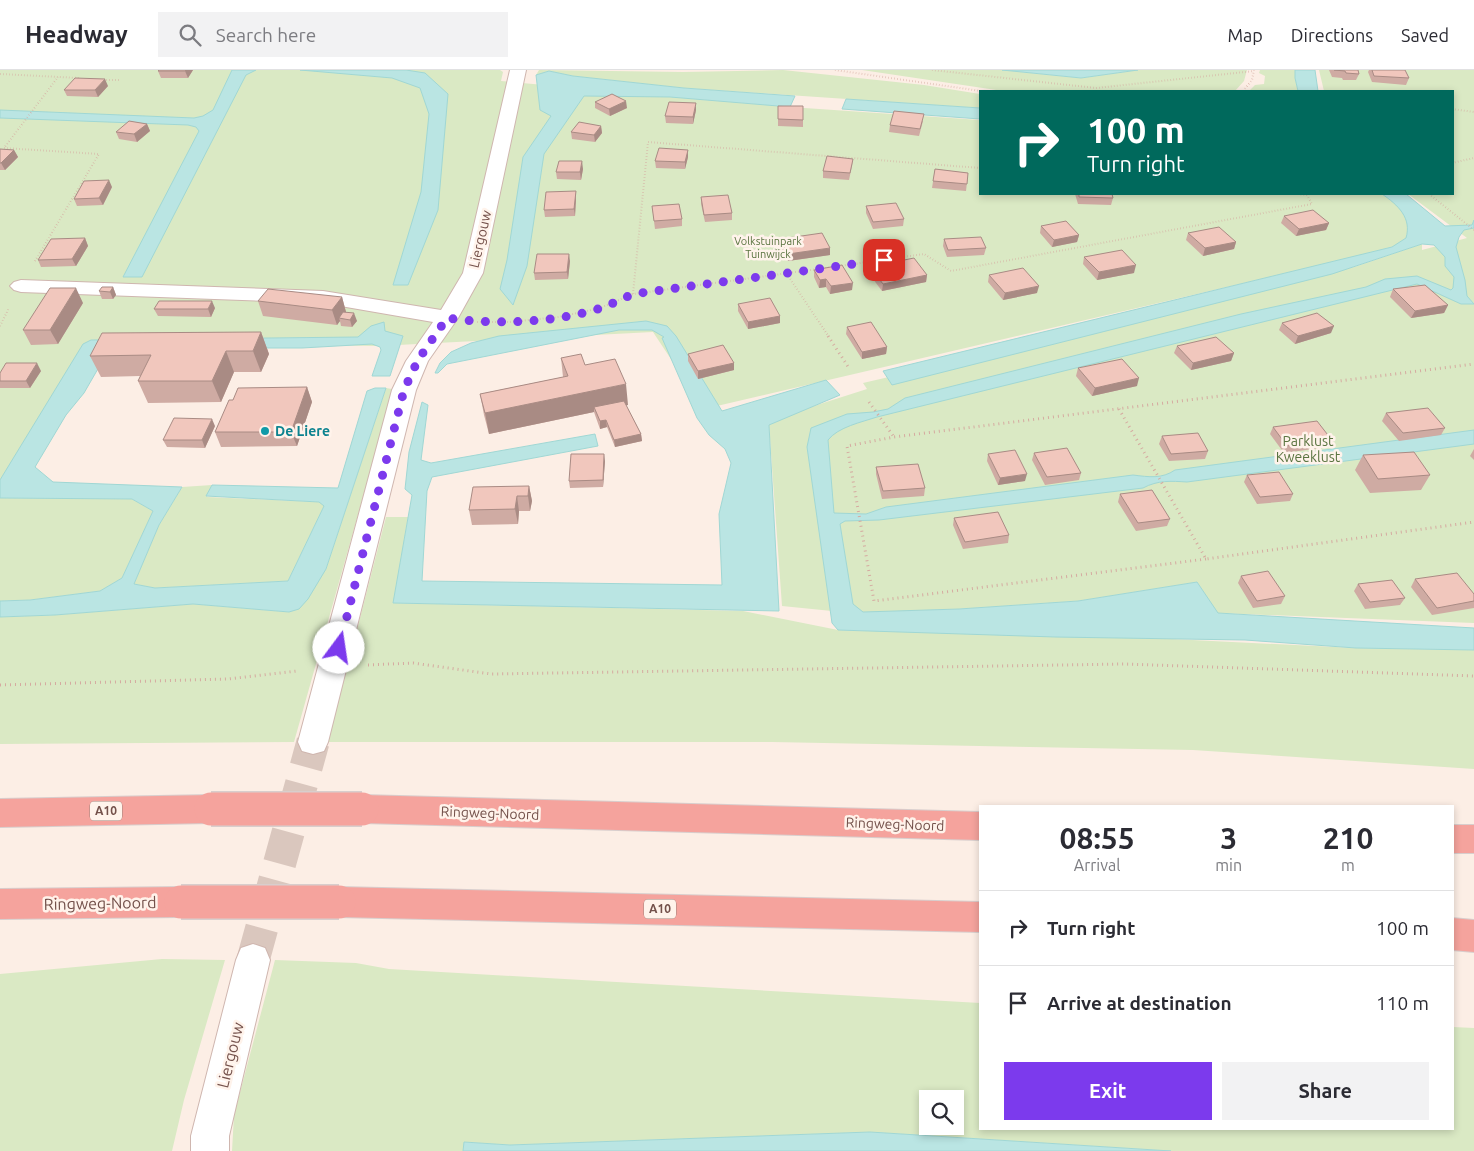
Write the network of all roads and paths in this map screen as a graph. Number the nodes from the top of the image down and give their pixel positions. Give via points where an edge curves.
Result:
1 (518, 70) edge
2 (835, 70) edge
3 (932, 70) edge
4 (1254, 70) edge
5 (0, 74) edge
6 (58, 77) junction
7 (84, 78) edge
8 (102, 80) edge
9 (119, 80) dead end
10 (1244, 90) edge
11 (979, 91) edge
12 (1454, 109) edge
13 (1474, 112) edge
14 (1474, 158) edge
15 (1454, 163) edge
16 (979, 168) edge
17 (1308, 195) edge
18 (1430, 195) edge
19 (1474, 230) edge
20 (787, 274) junction
21 (21, 286) joint
22 (633, 294) junction
23 (447, 318) junction
24 (1474, 364) edge
25 (849, 368) dead end
26 (869, 402) dead end
27 (1119, 409) junction
28 (894, 437) junction
29 (1474, 522) edge
30 (1206, 559) junction
31 (334, 666) junction
32 (1474, 676) edge
33 (0, 685) edge
34 (313, 742) tunnel mouth
35 (0, 813) edge
36 (979, 826) edge
37 (1454, 838) edge
38 (1474, 839) edge
39 (0, 904) edge
40 (979, 917) edge
41 (1454, 934) edge
42 (1474, 936) edge
43 (254, 960) tunnel mouth
44 (210, 1151) edge

1 - 23 street, Liergouw via 473,273
2 - 11 path
3 - 4 path via 1096,88
4 - 10 path via 1252,80
5 - 6 path
6 - 7 path
6 - 21 path via 4,148 99,154
8 - 9 path
12 - 13 path
14 - 15 path
16 - 22 path via 648,142
17 - 20 path via 1312,204 951,270 944,268 934,256 924,254
18 - 19 path
20 - 22 path
20 - 25 path
21 - 23 street via 323,297
22 - 23 path via 600,308 559,317 508,322
23 - 31 street, Liergouw via 418,360 404,390
24 - 27 path
26 - 28 path
27 - 28 path
27 - 30 path
28 - 30 path via 847,446 874,601
29 - 30 path
31 - 32 path via 413,663 491,674 1124,664
31 - 33 path via 228,680
31 - 34 street, Liergouw
35 - 36 highway, Ringweg-Noord / A10, bridge via 362,809
37 - 38 highway
39 - 40 highway, Ringweg-Noord / A10, bridge via 339,902
41 - 42 highway
43 - 44 street, Liergouw via 210,1136

